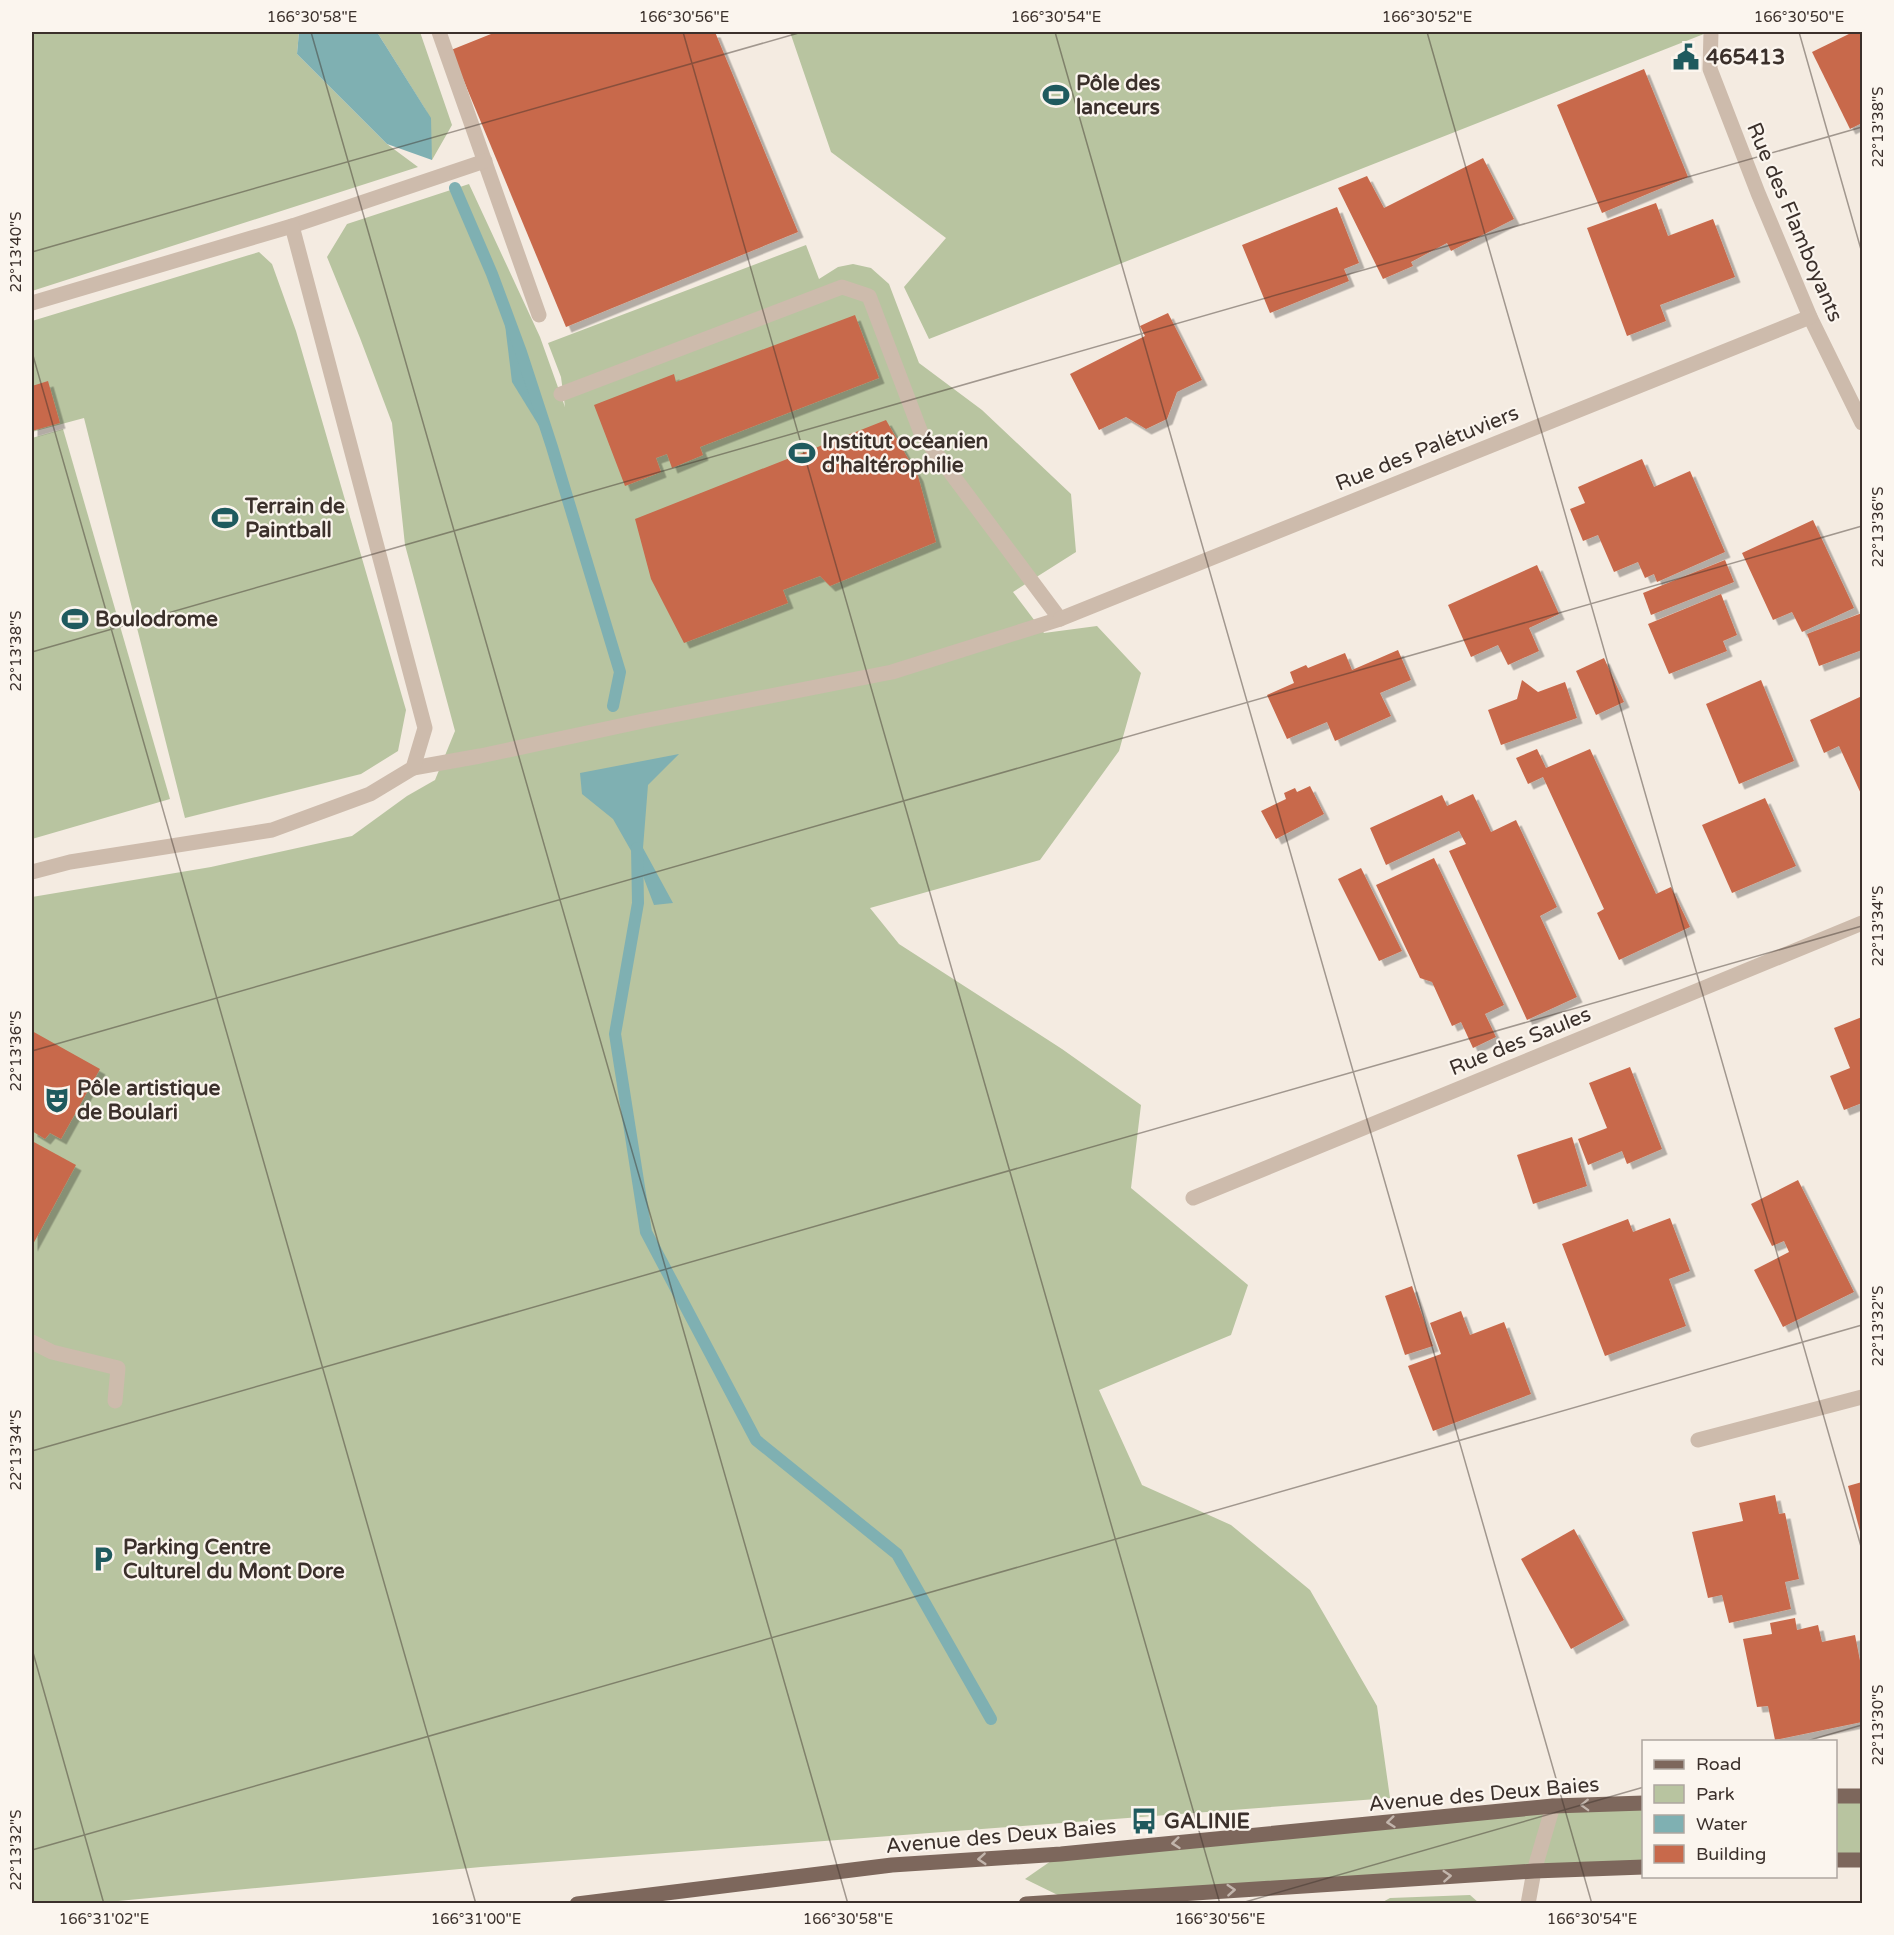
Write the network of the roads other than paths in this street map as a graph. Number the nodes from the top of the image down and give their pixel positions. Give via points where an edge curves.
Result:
1 (439, 32) edge
2 (1711, 32) edge
3 (485, 161) junction
4 (292, 226) junction
5 (32, 303) edge
6 (539, 315) dead end
7 (1810, 317) junction
8 (561, 394) dead end
9 (1863, 423) edge
10 (1060, 619) junction
11 (413, 768) junction
12 (32, 872) edge
13 (1863, 923) edge
14 (1193, 1198) dead end
15 (32, 1342) edge
16 (1863, 1397) edge
17 (115, 1401) dead end
18 (1698, 1440) dead end
19 (1863, 1796) edge
20 (1837, 1797) edge
21 (1642, 1803) edge
22 (1553, 1806) junction
23 (1837, 1860) edge
24 (1863, 1860) edge
25 (1642, 1867) edge
26 (1534, 1871) junction
27 (577, 1904) edge
28 (1026, 1904) edge
29 (1528, 1904) edge

1 - 3 street
2 - 7 street, Rue des Flamboyants via 1710,69
3 - 4 street
3 - 6 street
4 - 5 street
4 - 11 street via 425,728
7 - 9 street, Rue des Flamboyants
7 - 10 street, Rue des Palétuviers
8 - 10 street via 842,287 869,296 921,433
10 - 11 street, Rue des Palétuviers via 892,672
11 - 12 street via 370,794 272,830 70,862
13 - 14 street, Rue des Saules
15 - 17 street via 52,1352 118,1368
16 - 18 street
19 - 20 main road
21 -> 22 main road, Avenue des Deux Baies
22 - 26 street
22 -> 27 main road, Avenue des Deux Baies via 1061,1854 892,1865
23 - 24 main road
25 - 26 main road
28 -> 26 main road
26 - 29 street

